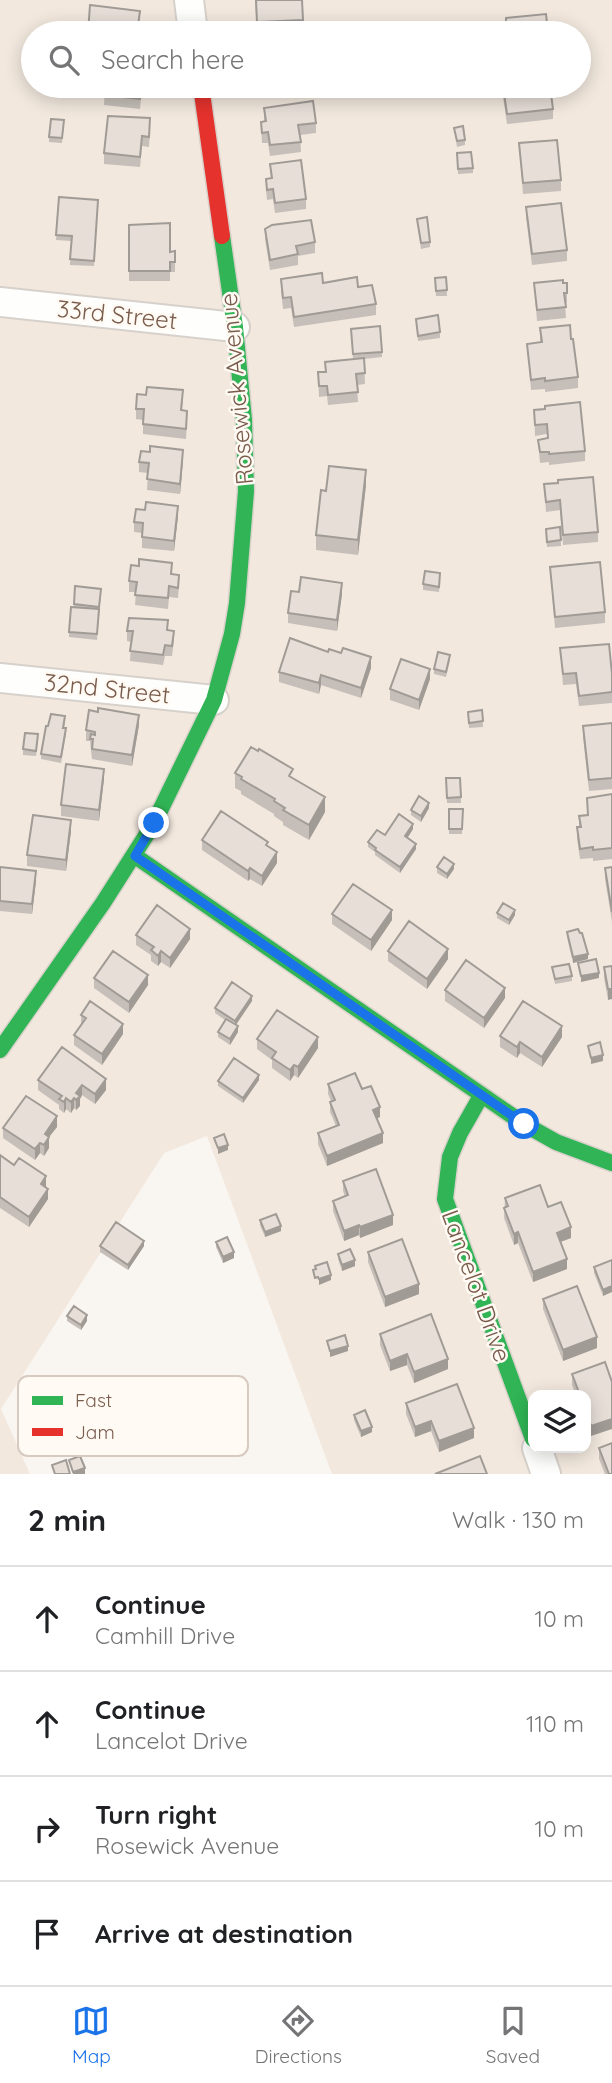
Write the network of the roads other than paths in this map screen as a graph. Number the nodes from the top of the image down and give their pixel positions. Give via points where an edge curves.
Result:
1 (189, 0) edge
2 (192, 21) edge
3 (203, 98) edge
4 (0, 302) edge
5 (235, 327) junction
6 (0, 678) edge
7 (214, 700) junction
8 (135, 856) junction
9 (0, 1050) edge
10 (481, 1096) junction
11 (612, 1163) edge
12 (528, 1426) edge
13 (539, 1453) edge
14 (547, 1474) edge

1 - 2 street
3 - 5 street, Rosewick Avenue
4 - 5 street, 33rd Street
5 - 7 street, Rosewick Avenue via 246,491 237,603
6 - 7 street, 32nd Street
7 - 8 street, Rosewick Avenue
8 - 9 street, Rosewick Avenue
8 - 10 street
10 - 11 street via 556,1142
10 - 12 street, Lancelot Drive via 449,1153 445,1199
13 - 14 street

